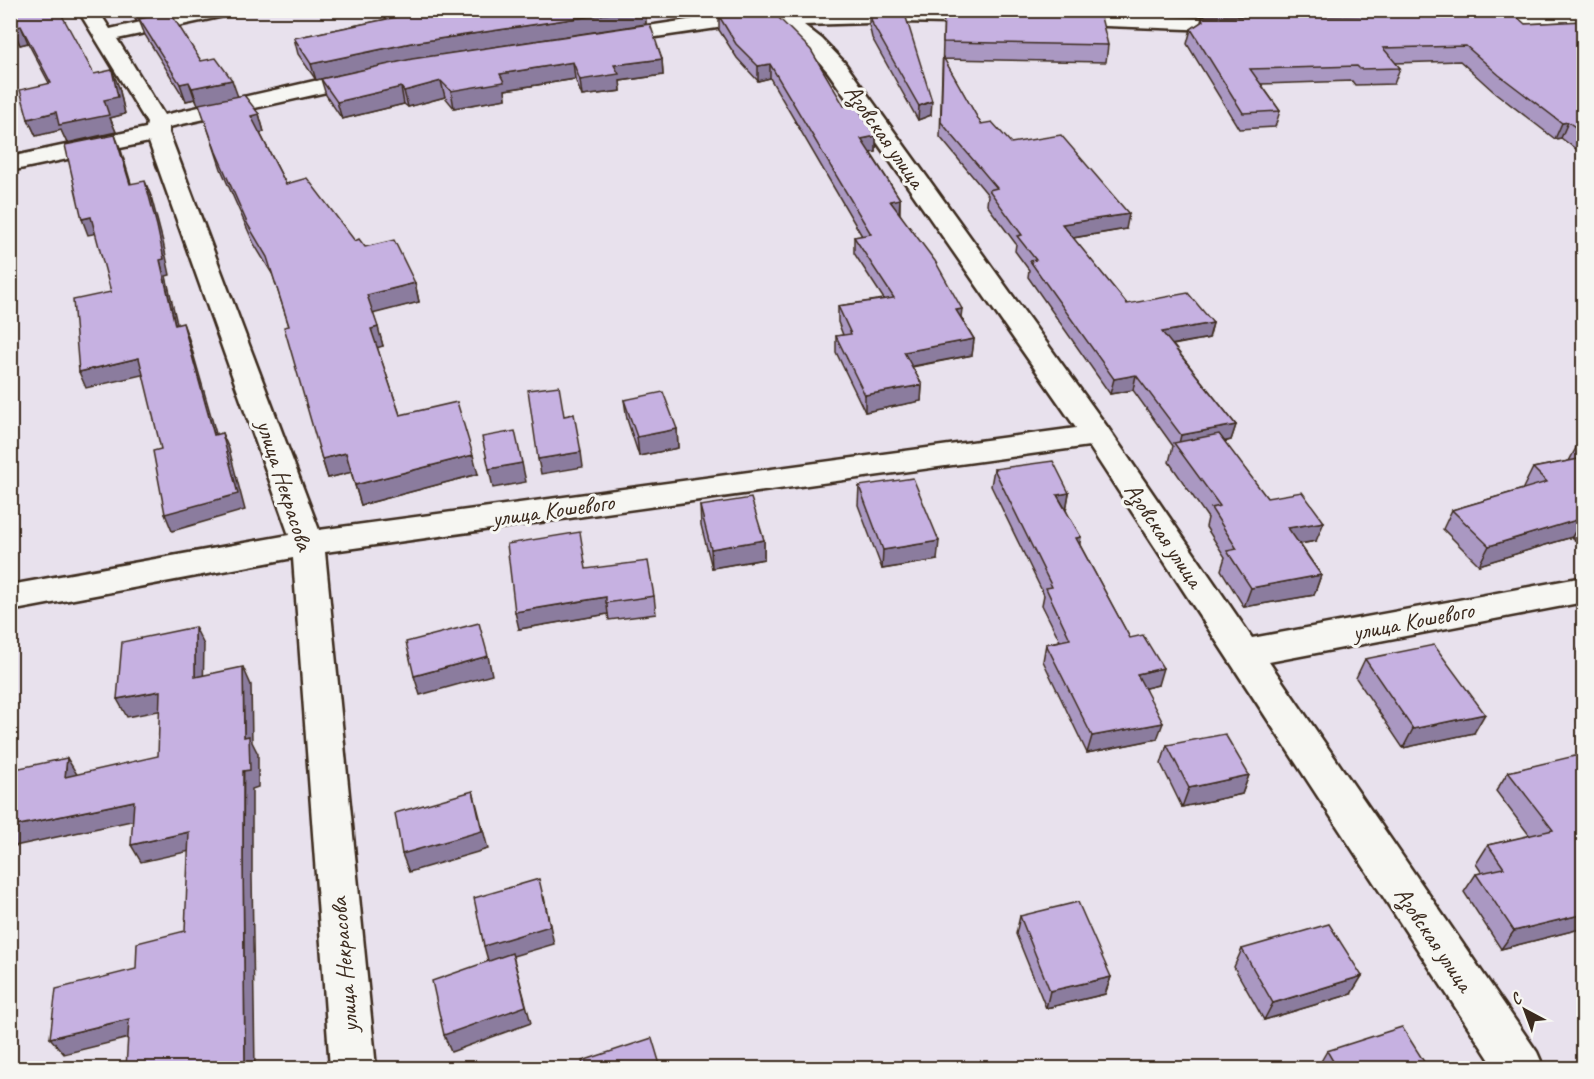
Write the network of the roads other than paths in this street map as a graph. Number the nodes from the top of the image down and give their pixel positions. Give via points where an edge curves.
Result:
1 (224, 10) edge
2 (771, 15) edge
3 (1010, 19) edge
4 (1033, 19) edge
5 (1451, 21) edge
6 (1572, 21) edge
7 (96, 23) edge
8 (1259, 24) edge
9 (590, 40) edge
10 (385, 73) edge
11 (158, 128) junction
12 (10, 165) edge
13 (1097, 435) junction
14 (308, 543) junction
15 (1584, 589) edge
16 (10, 598) edge
17 (1243, 653) junction
18 (353, 1068) edge
19 (1521, 1068) edge

1 - 7 street
2 - 3 street
2 - 9 street
2 - 13 street, Азовская улица via 815,43 836,67
4 - 8 street
5 - 6 street
7 - 11 street, улица Некрасова
10 - 11 street
11 - 12 street
11 - 14 street, улица Некрасова
13 - 14 street, улица Кошевого
13 - 17 street, Азовская улица
14 - 16 street, улица Кошевого
14 - 18 street, улица Некрасова
15 - 17 street, улица Кошевого
17 - 19 street, Азовская улица

